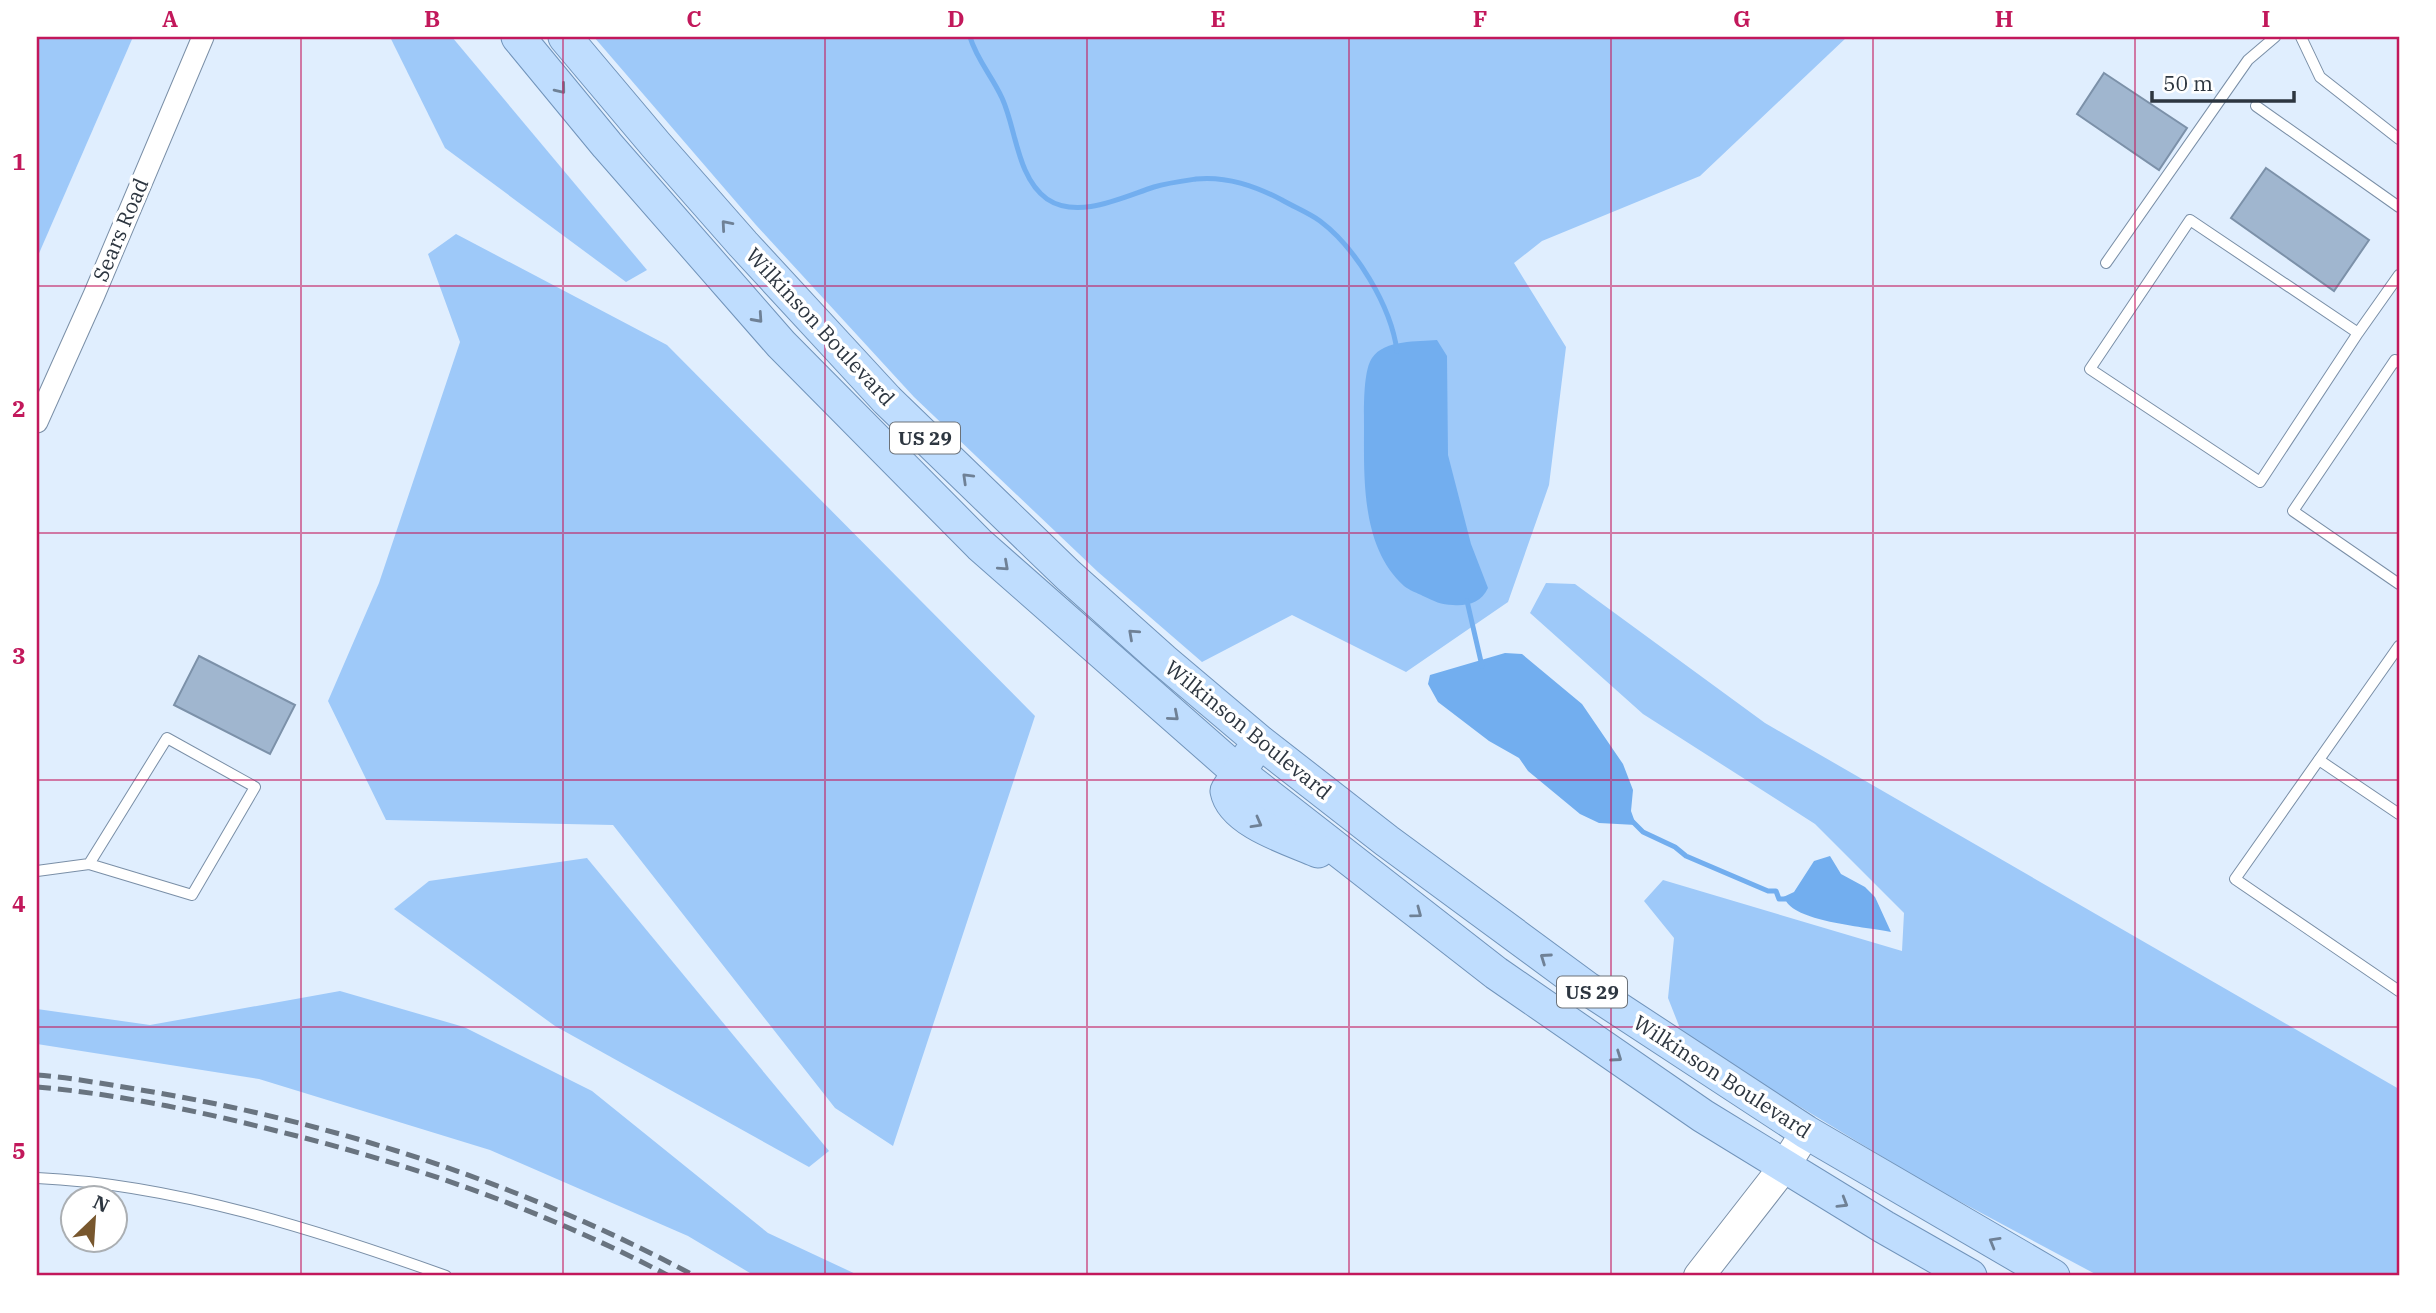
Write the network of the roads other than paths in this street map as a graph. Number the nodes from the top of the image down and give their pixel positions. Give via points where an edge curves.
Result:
1 (202, 37) edge
2 (518, 37) edge
3 (565, 37) edge
4 (2275, 37) edge
5 (2301, 37) edge
6 (2256, 106) dead end
7 (2399, 139) edge
8 (2399, 207) edge
9 (2106, 263) dead end
10 (2399, 275) edge
11 (2358, 333) junction
12 (2399, 363) edge
13 (37, 422) edge
14 (2399, 584) edge
15 (2399, 646) edge
16 (1260, 742) junction
17 (2319, 761) junction
18 (1238, 772) junction
19 (2399, 814) edge
20 (89, 864) junction
21 (37, 872) edge
22 (2399, 991) edge
23 (1806, 1132) junction
24 (1784, 1167) junction
25 (37, 1178) edge
26 (446, 1276) edge
27 (1699, 1276) edge
28 (1970, 1276) edge
29 (2053, 1276) edge

1 - 13 street, Sears Road
2 -> 18 main road, Wilkinson Boulevard / US 29 via 781,344 980,544
16 -> 3 main road, Wilkinson Boulevard / US 29 via 1068,575 887,400 708,205
4 - 9 lane via 2248,60
5 - 7 lane via 2320,77
6 - 8 lane
10 - 11 lane
11 - 11 lane via 2190,220 2090,369 2260,482
12 - 14 lane via 2395,360 2292,512
15 - 17 lane
16 - 18 main road
23 -> 16 main road, Wilkinson Boulevard / US 29 via 1520,941
17 - 19 lane
17 - 22 lane via 2235,879
18 -> 24 main road, Wilkinson Boulevard / US 29 via 1227,791 1236,810 1257,824 1363,871 1496,973
20 - 20 lane via 167,738 255,787 192,895
20 - 21 lane
23 - 24 street
29 -> 23 main road, Wilkinson Boulevard / US 29
24 - 27 street
24 -> 28 main road, Wilkinson Boulevard / US 29
25 - 26 lane via 159,1193 263,1217

